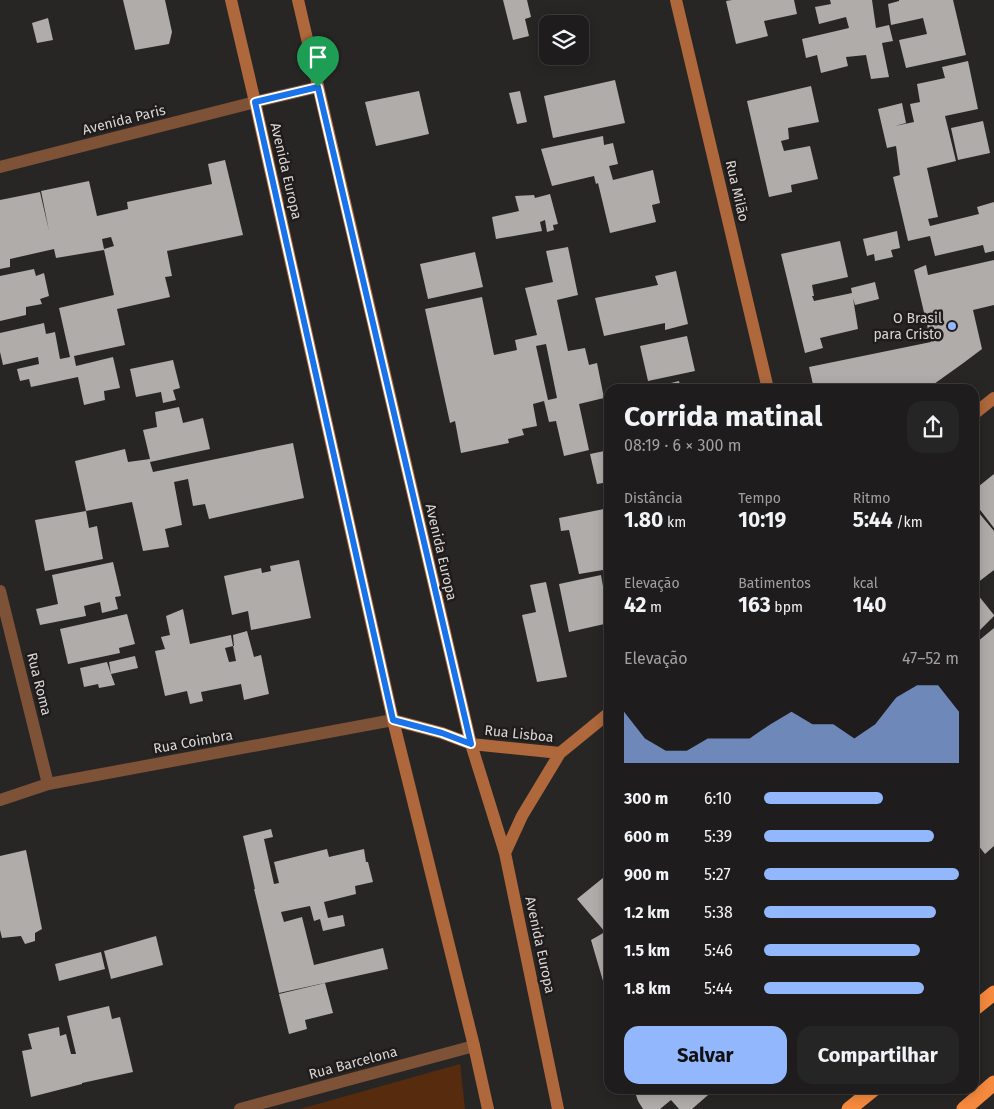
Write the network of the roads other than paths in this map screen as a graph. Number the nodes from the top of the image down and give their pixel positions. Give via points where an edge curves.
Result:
1 (231, 0) edge
2 (298, 0) edge
3 (676, 0) edge
4 (318, 87) junction
5 (255, 102) junction
6 (0, 167) edge
7 (767, 384) edge
8 (994, 398) edge
9 (979, 410) edge
10 (0, 591) edge
11 (604, 717) edge
12 (393, 720) junction
13 (471, 744) junction
14 (560, 753) junction
15 (48, 784) junction
16 (0, 800) edge
17 (506, 854) junction
18 (994, 993) edge
19 (979, 1005) edge
20 (474, 1046) junction
21 (994, 1083) edge
22 (868, 1094) edge
23 (240, 1109) edge
24 (488, 1109) edge
25 (558, 1109) edge
26 (849, 1109) edge
27 (964, 1109) edge

1 - 5 main road, Avenida Europa
2 - 4 main road, Avenida Europa
3 - 7 main road, Rua Milão
4 - 5 street, Avenida Paris
4 - 13 main road, Avenida Europa
5 - 6 street, Avenida Paris
5 - 12 main road, Avenida Europa
8 - 9 main road
10 - 15 street, Rua Roma
11 - 14 main road, Rua Lisboa
12 - 13 main road, Rua Lisboa
12 - 15 street, Rua Coimbra
12 - 20 main road, Avenida Europa
13 - 14 main road, Rua Lisboa
13 - 17 main road, Avenida Europa
14 - 17 main road via 522,816
15 - 16 street, Rua Coimbra
17 - 25 main road, Avenida Europa
18 - 19 highway
20 - 23 street, Rua Barcelona
20 - 24 main road, Avenida Europa
21 - 27 highway
22 - 26 highway

